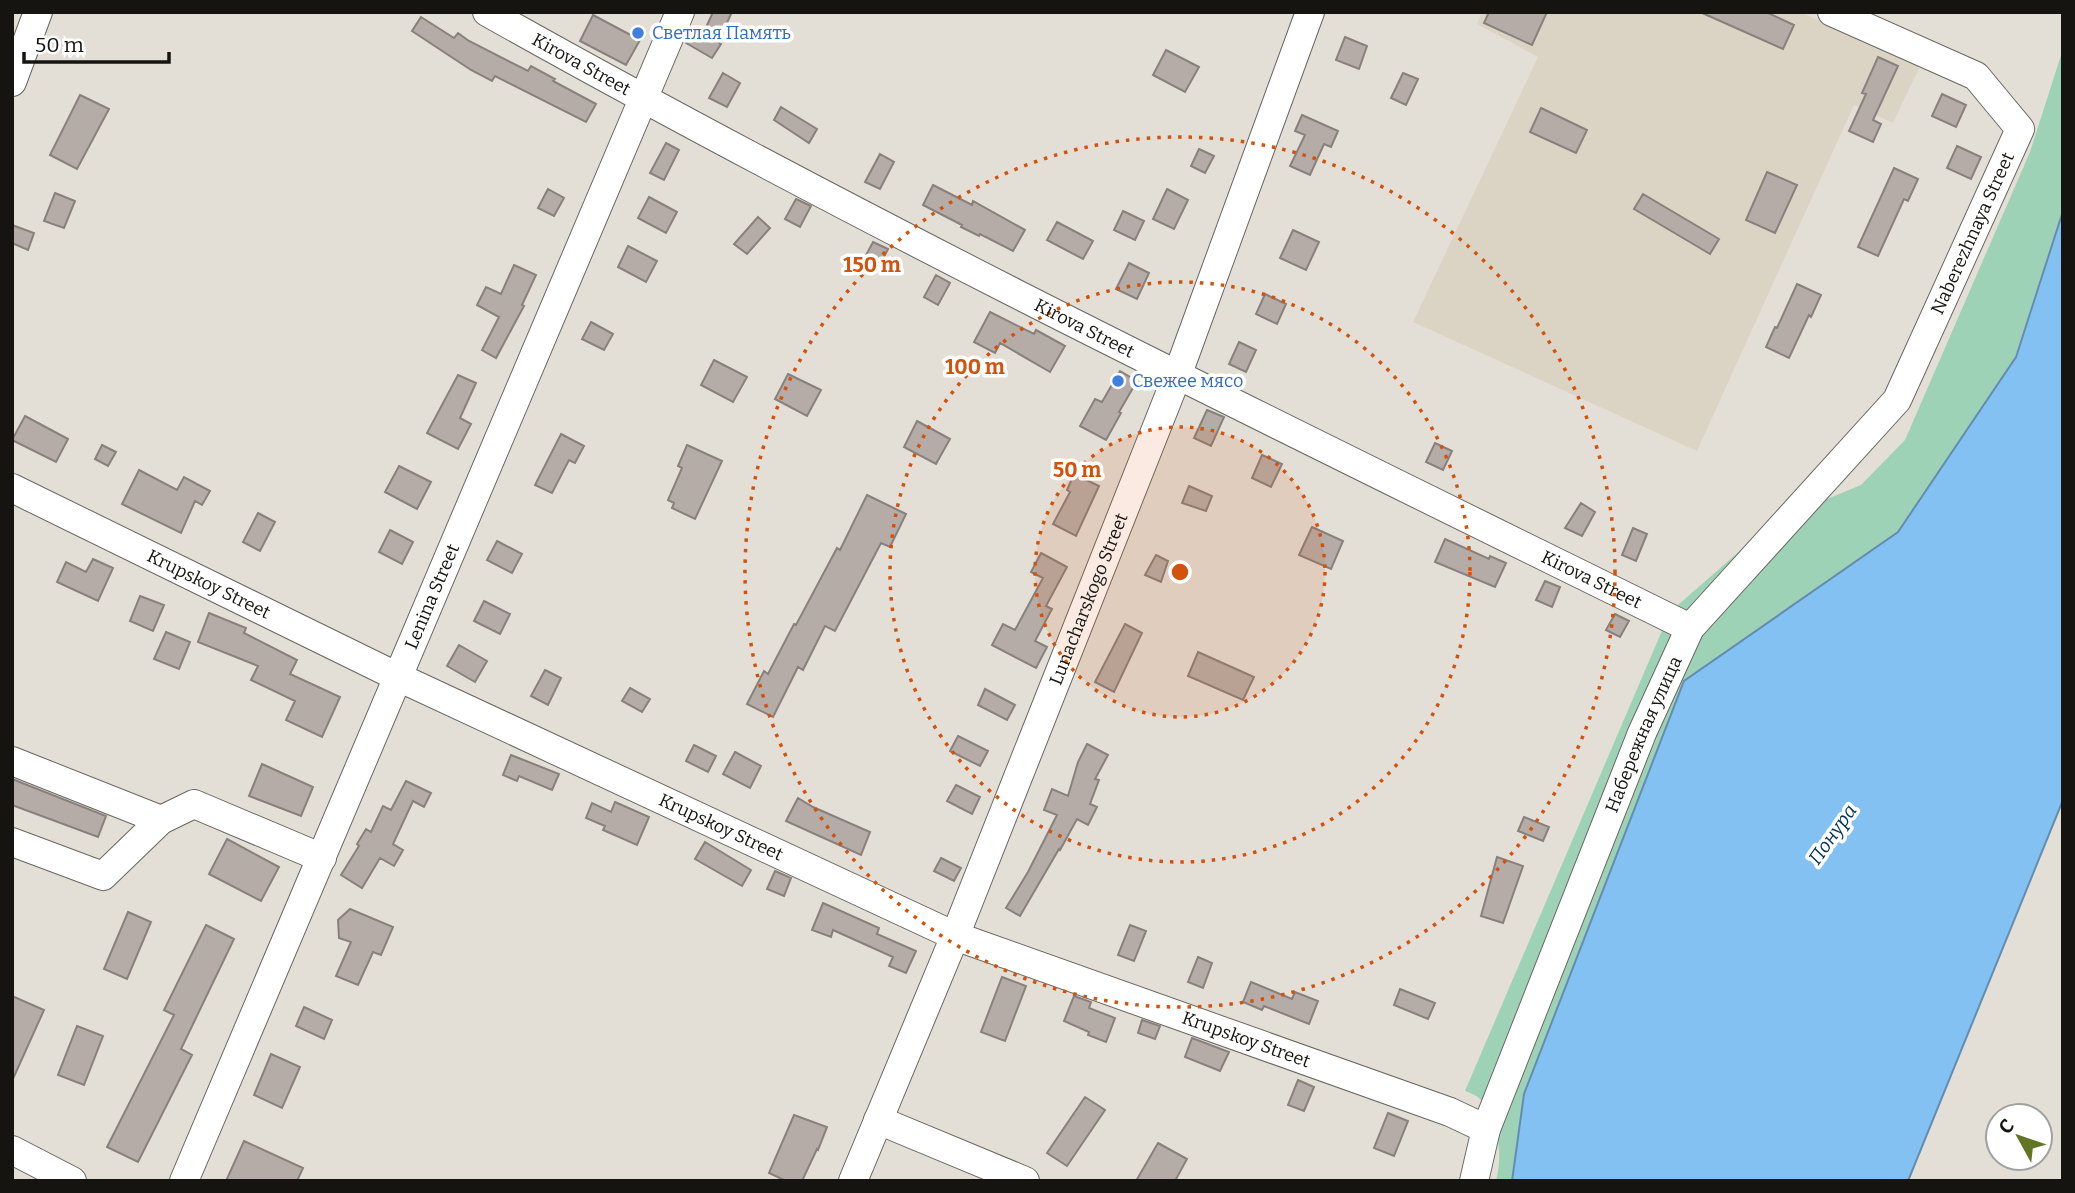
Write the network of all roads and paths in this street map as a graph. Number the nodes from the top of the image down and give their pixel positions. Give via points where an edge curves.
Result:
1 (487, 12) edge
2 (680, 12) edge
3 (1310, 12) edge
4 (1832, 12) edge
5 (27, 25) edge
6 (12, 82) edge
7 (643, 100) junction
8 (1177, 376) junction
9 (1897, 400) joint
10 (12, 488) edge
11 (1690, 628) junction
12 (398, 677) junction
13 (12, 761) edge
14 (160, 820) junction
15 (12, 842) edge
16 (322, 858) junction
17 (955, 936) junction
18 (878, 1120) junction
19 (1486, 1129) junction
20 (12, 1150) edge
21 (72, 1181) edge
22 (184, 1181) edge
23 (853, 1181) edge
24 (1025, 1181) edge
25 (1474, 1181) edge

1 - 7 street, Kirova Street
2 - 7 street, Lenina Street
3 - 8 street, Lunacharskogo Street
4 - 9 street, Naberezhnaya Street via 1976,76 2020,129
5 - 6 street
7 - 8 street, Kirova Street
7 - 12 street, Lenina Street
8 - 11 street, Kirova Street
8 - 17 street, Lunacharskogo Street
9 - 11 street, Набережная улица
10 - 12 street, Krupskoy Street
11 - 19 street, Набережная улица via 1642,733
12 - 16 street, Lenina Street
12 - 17 street, Krupskoy Street
13 - 14 street
14 - 15 street via 103,876
14 - 16 street via 194,804
16 - 22 street, Lenina Street
17 - 18 street, Lunacharskogo Street
17 - 19 street, Krupskoy Street via 1450,1112
18 - 23 street, Lunacharskogo Street
18 - 24 street
19 - 25 street
20 - 21 street

